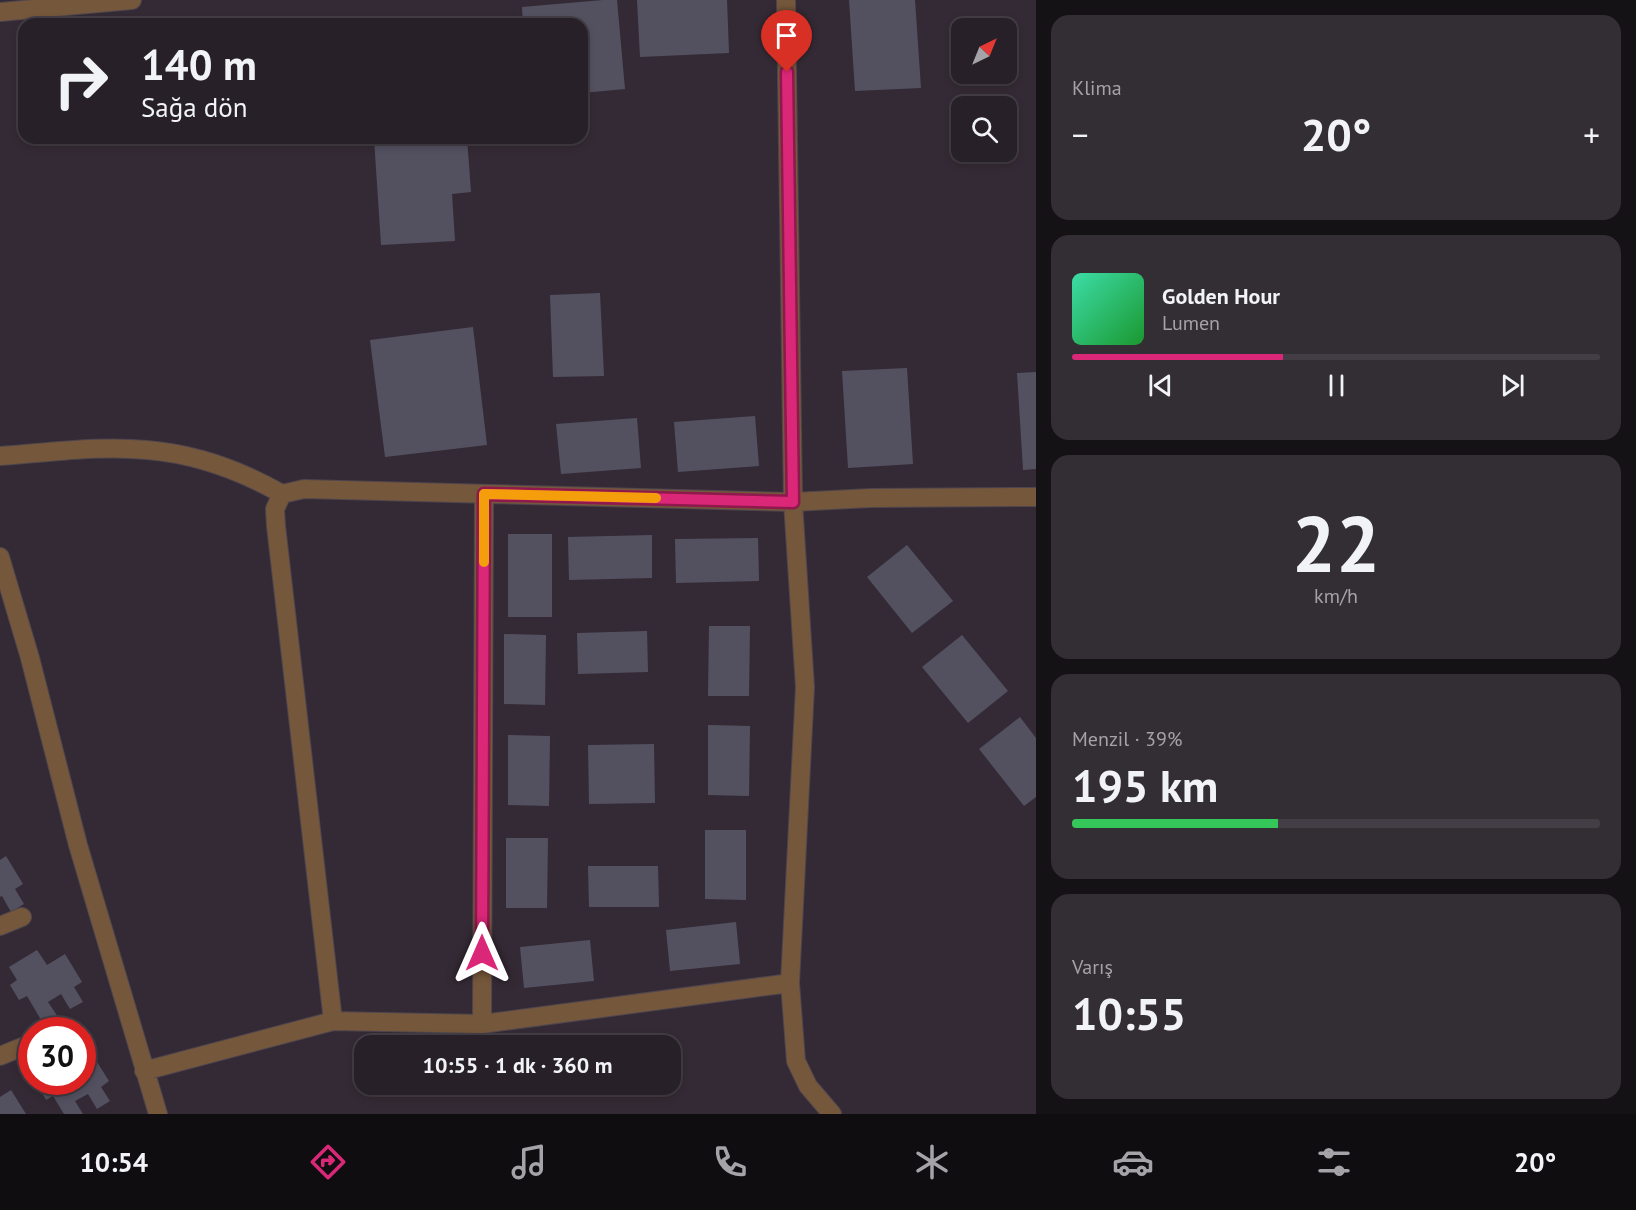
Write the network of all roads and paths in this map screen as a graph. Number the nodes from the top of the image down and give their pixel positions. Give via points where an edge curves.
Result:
1 (132, 0) edge
2 (786, 0) edge
3 (0, 12) edge
4 (0, 456) edge
5 (282, 494) junction
6 (484, 494) junction
7 (1036, 497) edge
8 (793, 502) junction
9 (0, 557) edge
10 (22, 917) dead end
11 (0, 926) edge
12 (790, 982) junction
13 (333, 1021) junction
14 (482, 1024) junction
15 (18, 1049) edge
16 (0, 1056) edge
17 (144, 1071) junction
18 (158, 1114) edge
19 (832, 1114) edge

1 - 3 street
2 - 8 street
4 - 5 street via 122,449 171,453 241,473
5 - 6 street via 304,489
5 - 13 street via 275,509 276,526
6 - 8 street
6 - 14 street
7 - 8 street
8 - 12 street via 805,687
9 - 17 street
10 - 11 street
12 - 14 street
12 - 19 street via 796,1061 808,1086
13 - 14 street
13 - 17 street
15 - 16 street
17 - 18 street

